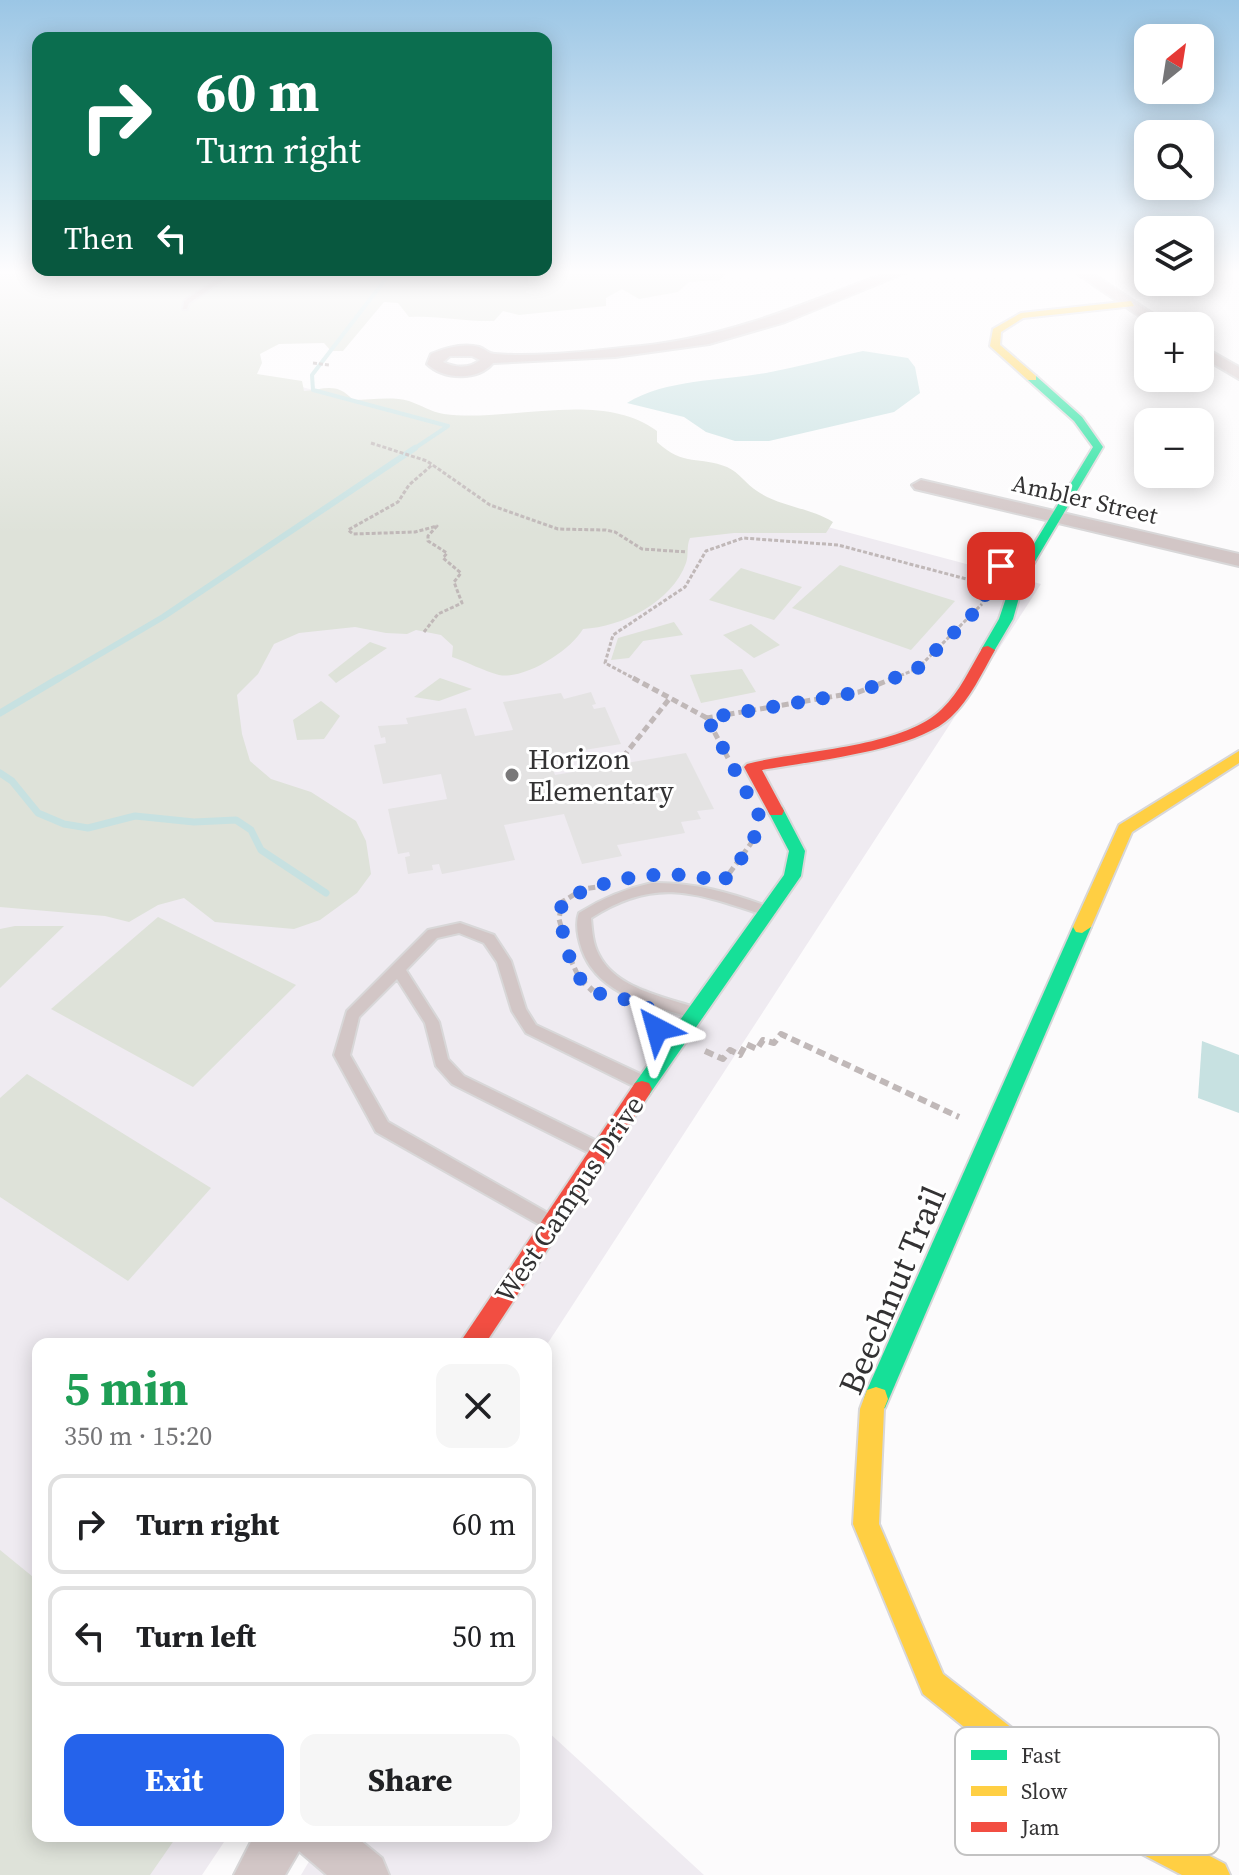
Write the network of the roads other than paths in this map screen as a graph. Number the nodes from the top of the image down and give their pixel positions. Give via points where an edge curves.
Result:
1 (1010, 360) edge
2 (1216, 360) edge
3 (1239, 374) edge
4 (921, 485) dead end
5 (1055, 517) junction
6 (1239, 560) edge
7 (1239, 756) edge
8 (767, 911) junction
9 (398, 969) junction
10 (693, 1013) junction
11 (647, 1085) junction
12 (601, 1152) junction
13 (553, 1224) junction
14 (475, 1338) edge
15 (987, 1727) edge
16 (277, 1842) edge
17 (324, 1842) edge
18 (1176, 1855) edge
19 (258, 1875) edge
20 (365, 1875) edge
21 (1214, 1875) edge

1 - 5 street via 1078,419 1098,447
2 - 3 street
4 - 5 street, Ambler Street
5 - 6 street, Ambler Street
5 - 8 street, West Campus Drive via 1018,580 1006,619 957,702 939,720 913,734 752,767 797,851 792,876
7 - 15 street, Beechnut Trail via 1125,829 872,1409 866,1524 933,1684
8 - 10 street, West Campus Drive
8 - 10 lane via 712,891 667,884 604,901 584,916 583,938 596,966 617,986
9 - 11 lane via 433,934 460,928 489,939 504,961 519,1011 531,1029
9 - 12 lane via 432,1022 441,1062 458,1080
9 - 13 lane via 352,1015 342,1055 382,1127
10 - 11 street, West Campus Drive
11 - 12 street, West Campus Drive
12 - 13 street, West Campus Drive
13 - 14 street, West Campus Drive
16 - 19 street
17 - 20 street
18 - 21 street, Beechnut Trail

